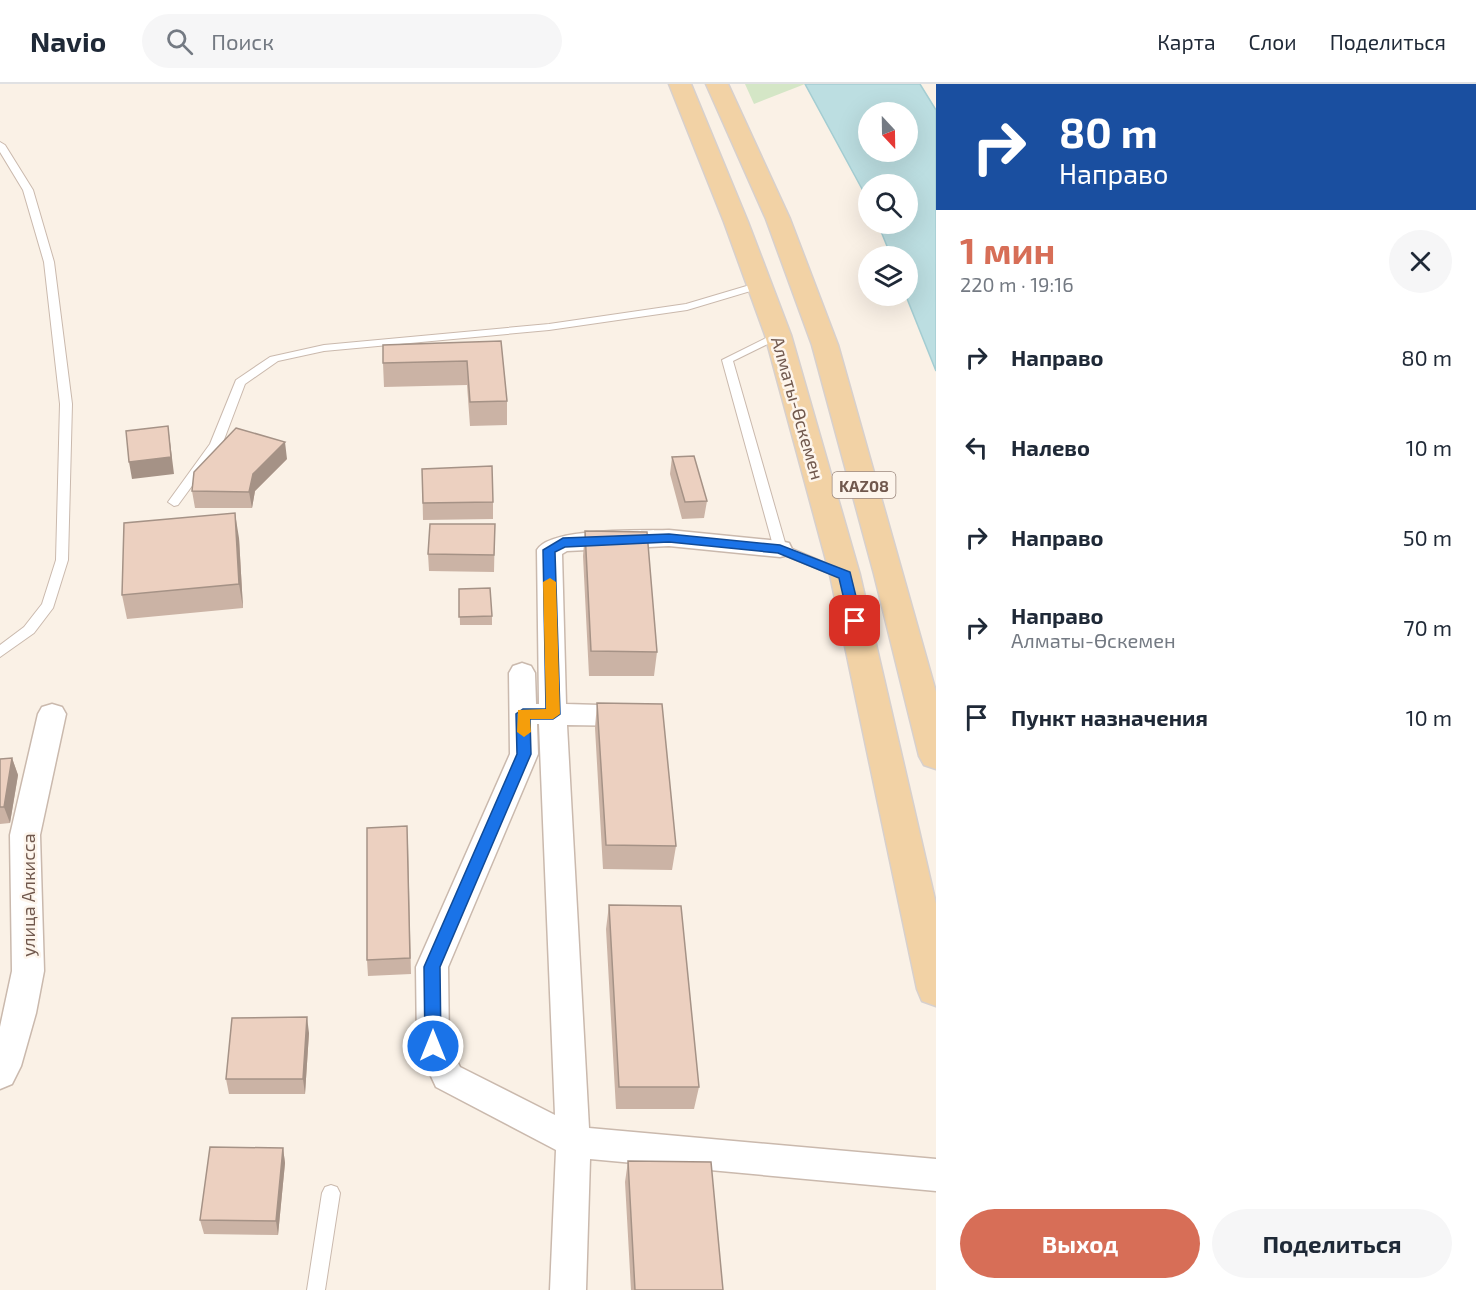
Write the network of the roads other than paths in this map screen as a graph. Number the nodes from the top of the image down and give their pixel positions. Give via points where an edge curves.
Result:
1 (680, 84) edge
2 (717, 84) edge
3 (0, 145) edge
4 (760, 285) junction
5 (778, 335) junction
6 (174, 502) dead end
7 (780, 549) junction
8 (845, 575) junction
9 (0, 652) edge
10 (522, 673) dead end
11 (52, 714) dead end
12 (538, 714) junction
13 (659, 716) edge
14 (936, 756) edge
15 (936, 989) edge
16 (0, 1074) edge
17 (573, 1142) junction
18 (936, 1175) edge
19 (331, 1193) dead end
20 (316, 1290) edge
21 (568, 1290) edge

1 - 4 main road, Алматы-Өскемен / KAZ08
2 - 14 main road, KAZ08 via 778,219 825,345
3 - 9 lane via 28,190 49,262 66,404 62,560 48,605 29,630
4 - 5 main road, Алматы-Өскемен / KAZ08
4 - 6 lane via 687,307 549,327 324,348 274,359 240,382 216,446
5 - 7 lane via 727,360
5 - 8 main road, Алматы-Өскемен / KAZ08
7 - 8 lane
7 - 12 street via 669,538 563,543 549,550
8 - 15 main road, Алматы-Өскемен / KAZ08
10 - 12 street
11 - 16 street, улица Алкисса via 25,835 28,971 20,1013
12 - 13 street
12 - 17 street
12 - 17 street via 432,967 433,1046 448,1077
17 - 18 street
17 - 21 street
19 - 20 lane

